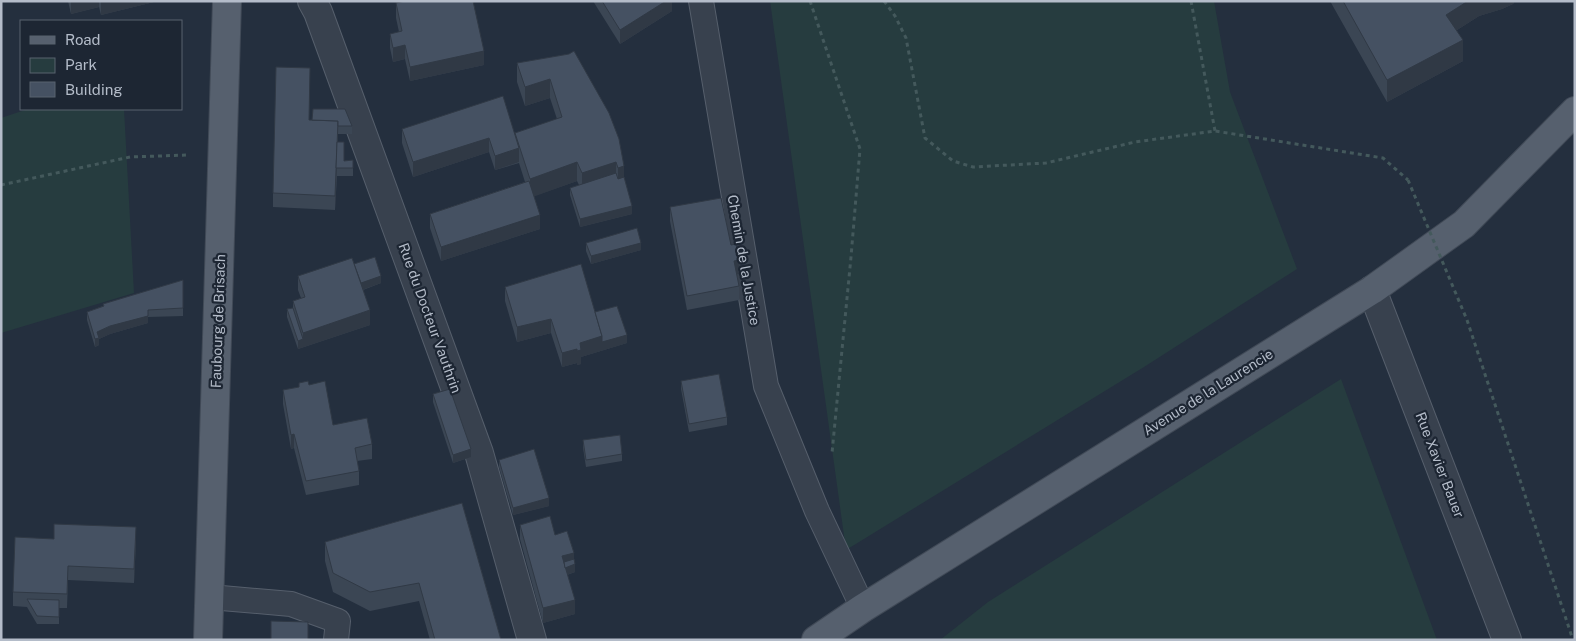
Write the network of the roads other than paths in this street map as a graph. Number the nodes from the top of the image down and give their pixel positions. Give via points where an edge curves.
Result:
1 (227, 1) edge
2 (312, 1) edge
3 (701, 1) edge
4 (1575, 111) edge
5 (1372, 290) junction
6 (210, 597) junction
7 (291, 604) junction
8 (863, 608) junction
9 (290, 631) edge
10 (208, 640) edge
11 (336, 640) edge
12 (532, 640) edge
13 (816, 640) edge
14 (1507, 640) edge

1 - 6 main road, Faubourg de Brisach
2 - 12 street, Rue du Docteur Vauthrin via 479,453
3 - 8 lane, Chemin de la Justice via 766,386 817,511
4 - 5 main road, Avenue de la Laurencie via 1464,224
5 - 8 main road, Avenue de la Laurencie
5 - 14 street, Rue Xavier Bauer
6 - 7 lane
6 - 10 main road, Faubourg de Brisach
7 - 9 lane
7 - 11 lane via 338,621
8 - 13 main road, Avenue de la Laurencie

